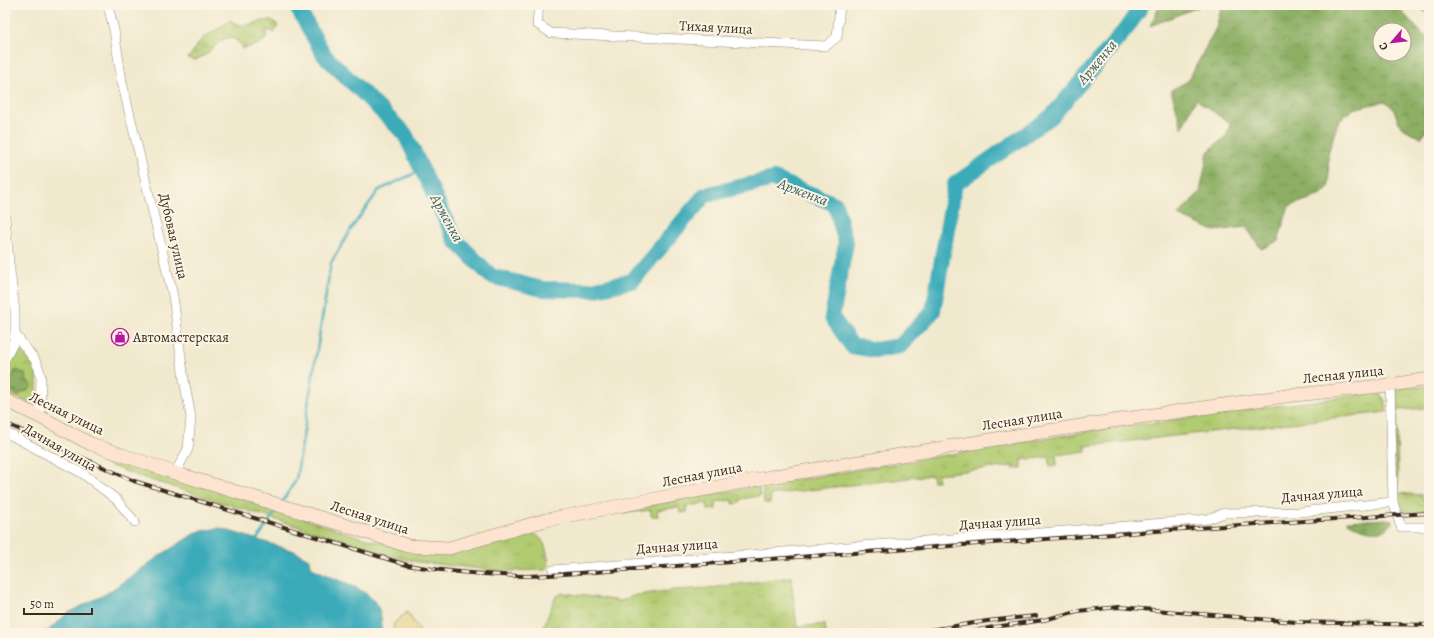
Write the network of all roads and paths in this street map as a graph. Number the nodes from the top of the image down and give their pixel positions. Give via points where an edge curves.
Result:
1 (108, 5) edge
2 (539, 5) edge
3 (840, 5) edge
4 (5, 217) edge
5 (9, 289) edge
6 (15, 334) junction
7 (5, 359) edge
8 (1429, 379) edge
9 (1390, 385) junction
10 (5, 400) edge
11 (40, 416) junction
12 (5, 432) edge
13 (175, 473) junction
14 (1393, 502) junction
15 (135, 522) dead end
16 (1429, 527) edge
17 (553, 570) dead end

1 - 13 street, Дубовая улица via 122,82 173,296 191,417 188,449
2 - 3 street, Тихая улица via 537,24 551,33 826,46 837,37
4 - 5 street
5 - 6 street via 15,311
6 - 7 street
6 - 11 street via 32,355 39,370
8 - 9 street, Лесная улица
9 - 13 street, Лесная улица via 1286,396 1139,417 770,477 546,520 450,548 408,546
9 - 14 street
10 - 11 street, Лесная улица
11 - 13 street, Лесная улица via 91,444
12 - 15 street, Дачная улица via 82,473 117,500
14 - 16 street via 1400,527
14 - 17 street, Дачная улица via 1300,512 1224,513 1208,519 1141,525

